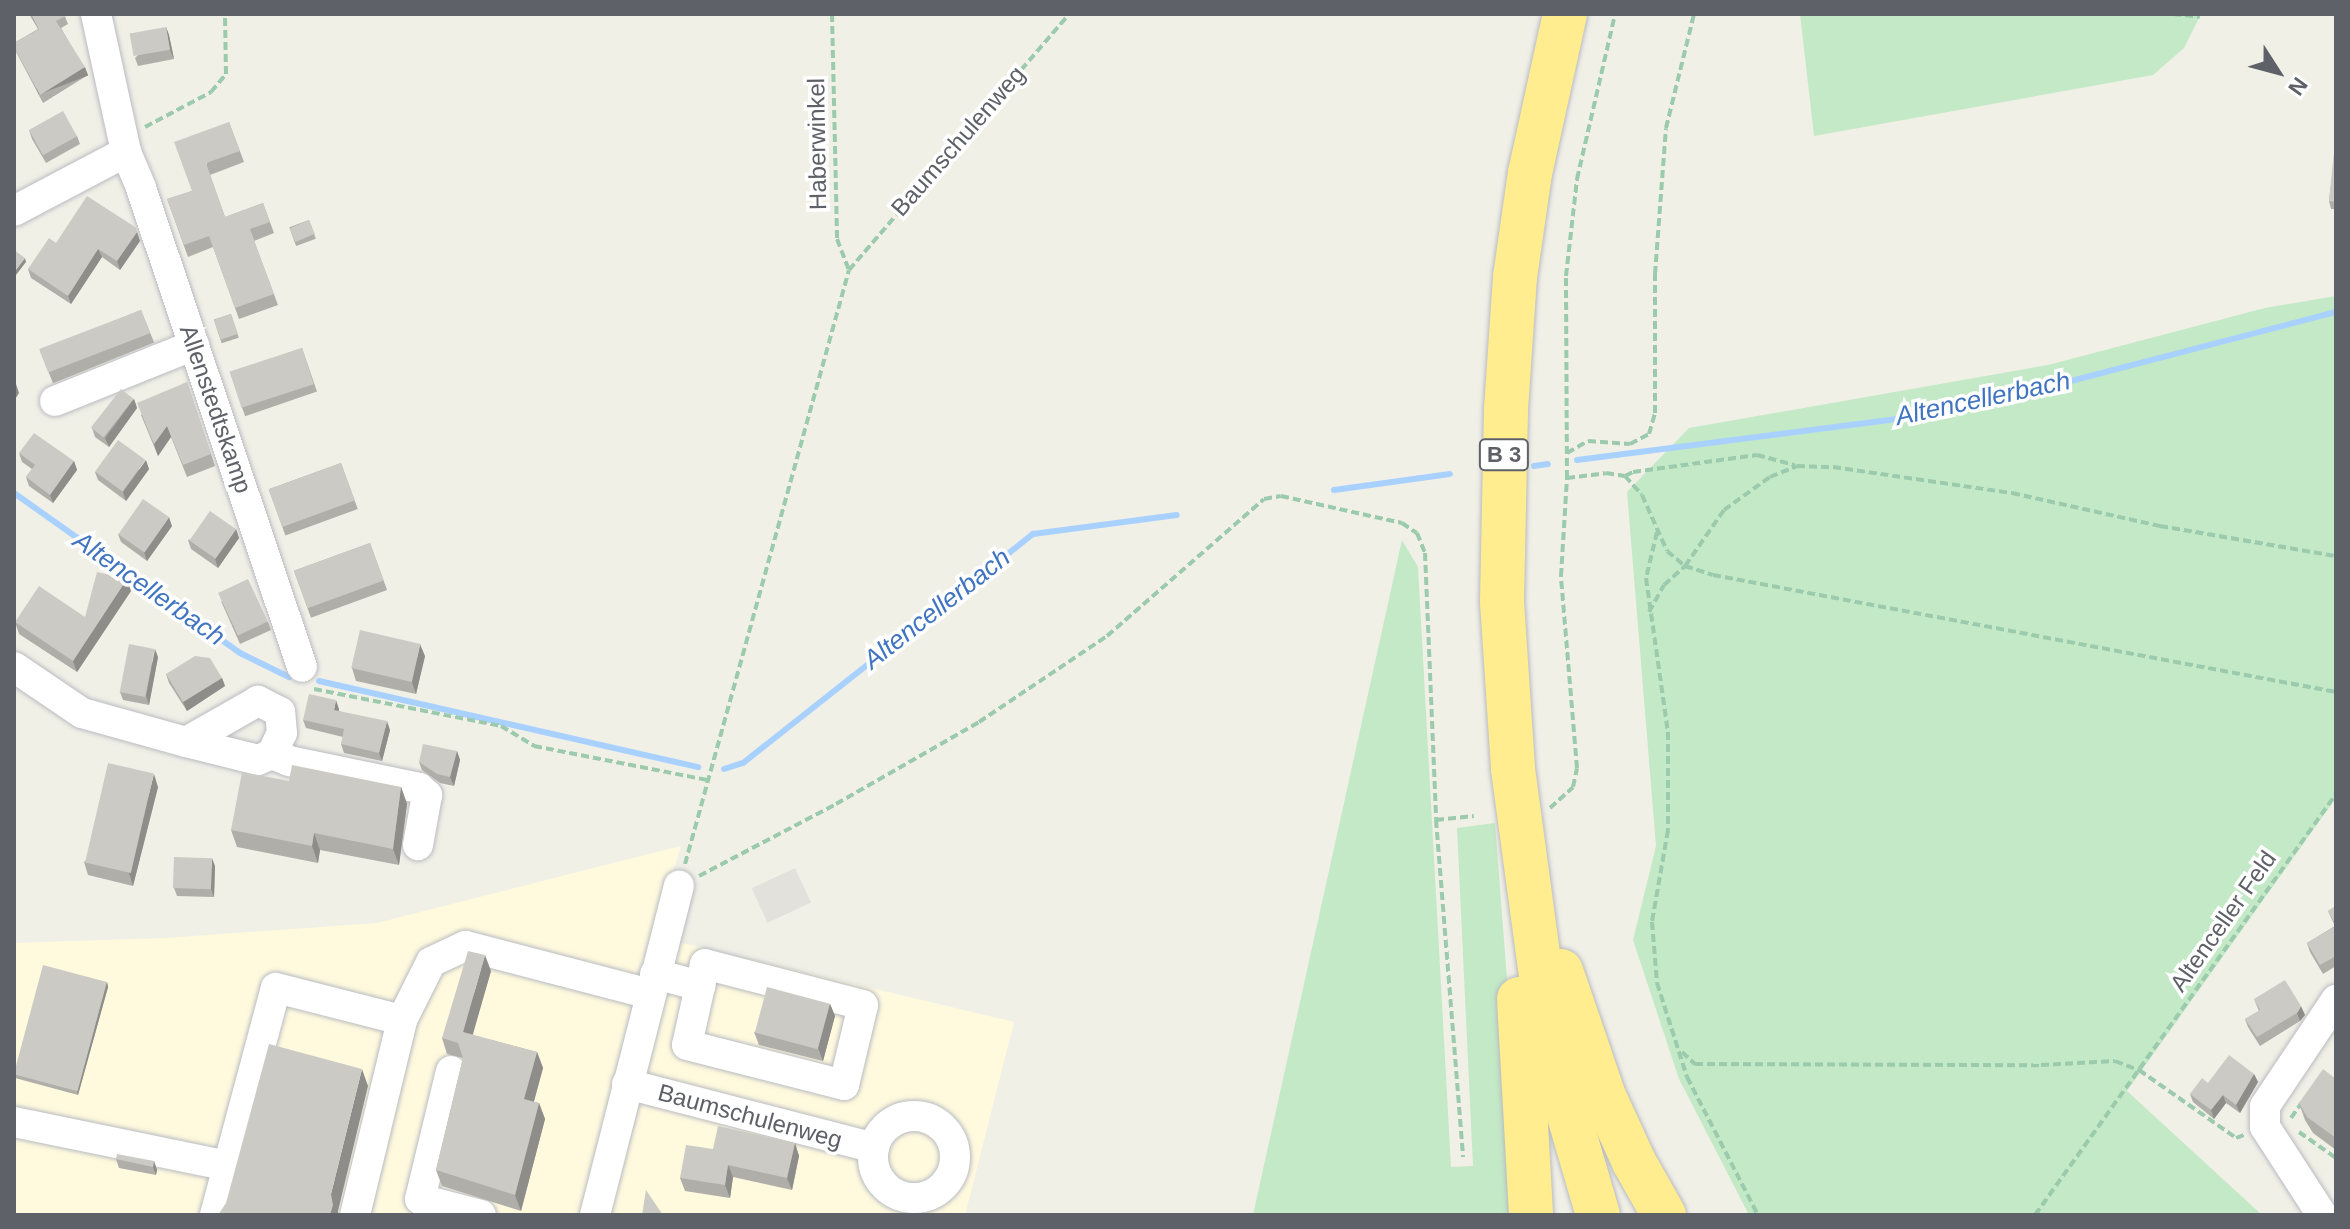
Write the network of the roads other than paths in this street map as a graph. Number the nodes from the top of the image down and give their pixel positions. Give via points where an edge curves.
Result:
1 (96, 14) edge
2 (1565, 14) edge
3 (124, 146) junction
4 (14, 211) edge
5 (194, 345) junction
6 (55, 401) dead end
7 (14, 667) edge
8 (303, 677) road end
9 (186, 742) junction
10 (272, 754) junction
11 (1513, 769) junction
12 (418, 845) dead end
13 (1525, 867) junction
14 (679, 886) road end
15 (652, 984) junction
16 (700, 986) junction
17 (2336, 1000) edge
18 (402, 1020) junction
19 (451, 1071) dead end
20 (627, 1084) junction
21 (14, 1122) edge
22 (874, 1148) dead end
23 (228, 1166) junction
24 (215, 1215) edge
25 (355, 1215) edge
26 (481, 1215) edge
27 (595, 1215) edge
28 (1531, 1215) edge
29 (1598, 1215) edge
30 (1664, 1215) edge
31 (2322, 1215) edge

1 - 3 street, Allenstedtskamp
2 - 11 highway, B 3 via 1530,173 1515,277 1502,602
3 - 4 street
3 - 5 street, Allenstedtskamp
5 - 6 street
5 - 8 street, Allenstedtskamp
7 - 9 street via 82,713
9 - 10 street via 258,760
9 - 10 street via 258,701 280,712 282,733
10 - 12 street via 419,788 427,795
11 - 13 highway, B 3
11 - 28 highway via 1498,809 1522,1025
13 - 29 highway, B 3 via 1560,1085
13 - 30 highway via 1603,1094
14 - 15 street, Baumschulenweg
15 - 16 street
15 - 18 street via 466,946 431,962
15 - 20 street, Baumschulenweg
16 - 16 street via 705,964 863,1005 844,1085 687,1045
17 - 31 street via 2265,1106 2265,1127
18 - 23 street via 276,988
18 - 25 street
19 - 26 street via 420,1199
20 - 22 street, Baumschulenweg
20 - 27 street, Baumschulenweg
21 - 23 street
23 - 24 street

